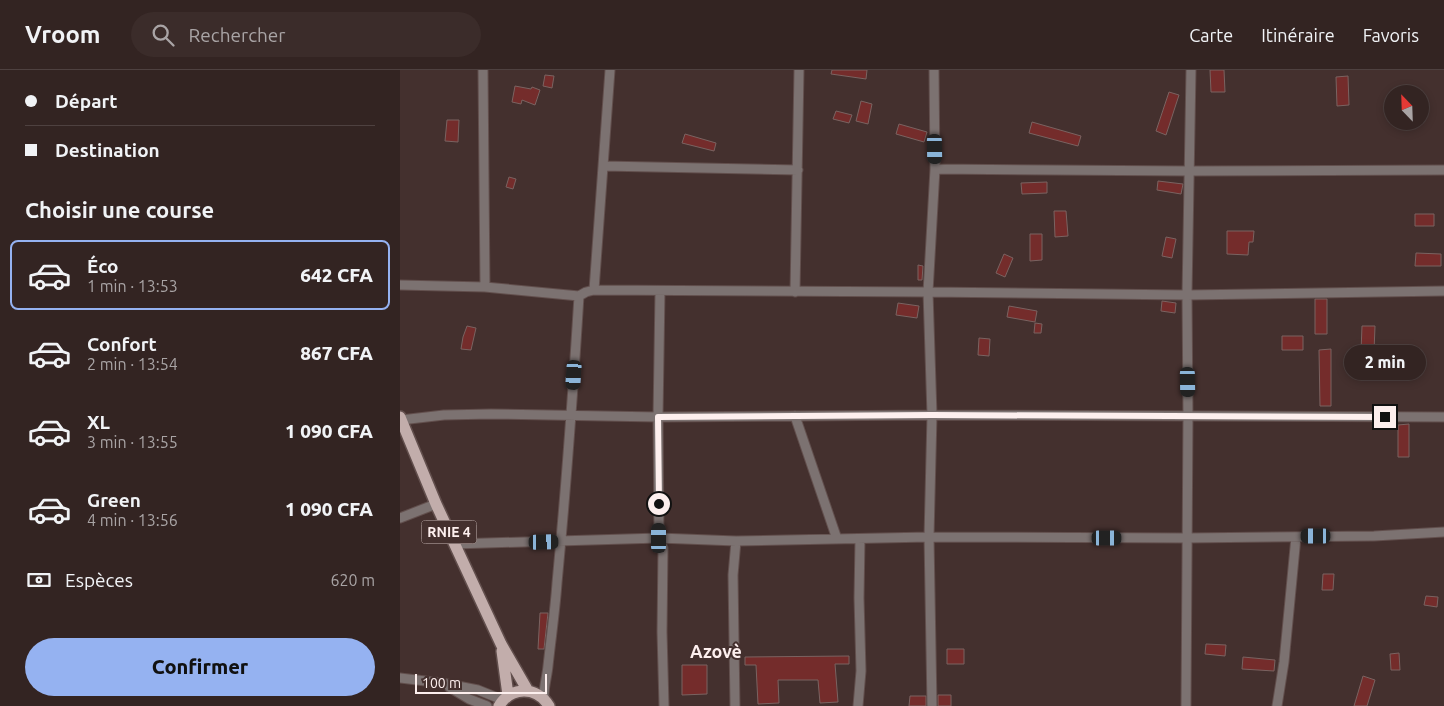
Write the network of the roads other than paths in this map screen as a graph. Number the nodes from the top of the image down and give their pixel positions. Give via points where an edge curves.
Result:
1 (484, 70) edge
2 (610, 70) edge
3 (800, 70) edge
4 (934, 70) edge
5 (1191, 70) edge
6 (603, 166) junction
7 (935, 168) junction
8 (798, 170) junction
9 (1444, 170) edge
10 (1189, 171) junction
11 (400, 285) edge
12 (485, 287) junction
13 (594, 290) junction
14 (660, 291) junction
15 (1444, 291) edge
16 (796, 292) junction
17 (928, 292) junction
18 (1186, 295) junction
19 (579, 296) junction
20 (572, 415) junction
21 (932, 415) junction
22 (795, 416) junction
23 (1188, 416) junction
24 (658, 417) junction
25 (1444, 417) edge
26 (401, 419) edge
27 (436, 504) junction
28 (400, 518) edge
29 (1444, 532) edge
30 (1296, 536) junction
31 (929, 537) junction
32 (659, 538) junction
33 (1187, 538) junction
34 (837, 539) junction
35 (860, 539) junction
36 (561, 541) junction
37 (736, 541) junction
38 (454, 544) junction
39 (501, 644) junction
40 (400, 678) edge
41 (442, 683) junction
42 (528, 691) junction
43 (504, 700) edge
44 (547, 703) edge
45 (487, 706) edge
46 (664, 706) edge
47 (735, 706) edge
48 (858, 706) edge
49 (932, 706) edge
50 (1186, 706) edge
51 (1277, 706) edge

1 - 12 street
2 - 6 street
3 - 8 street
4 - 7 street
5 - 10 street
6 - 8 street
6 - 13 street
7 - 10 street
7 - 17 street
8 - 16 street
9 - 10 street
10 - 18 street
11 - 12 street
12 - 19 street
13 - 14 street
13 - 19 street
14 - 16 street
14 - 24 street
15 - 18 street
16 - 17 street
17 - 18 street
17 - 21 street
18 - 23 street
19 - 20 street
20 - 24 street
20 - 26 street via 482,414
20 - 36 street
21 - 22 street
21 - 23 street
21 - 31 street
22 - 24 street
22 - 34 street
23 - 25 street
23 - 33 street
24 - 32 street
26 - 27 main road, RNIE 4
27 - 28 street
27 - 38 main road, RNIE 4
29 - 30 street
30 - 33 street
30 - 51 street
31 - 33 street
31 - 35 street
31 - 49 street
32 - 36 street
32 - 37 street
32 - 46 street via 663,548
33 - 50 street
34 - 35 street
34 - 37 street
35 - 48 street via 861,671
36 - 38 street
36 - 44 street via 544,692
37 - 47 street via 733,575
38 - 39 main road, RNIE 4
39 - 42 main road, RNIE 4
39 - 43 main road, RNIE 4
40 - 41 street
41 - 43 street via 478,690
41 - 45 street
42 - 43 main road via 518,691
42 - 44 main road

